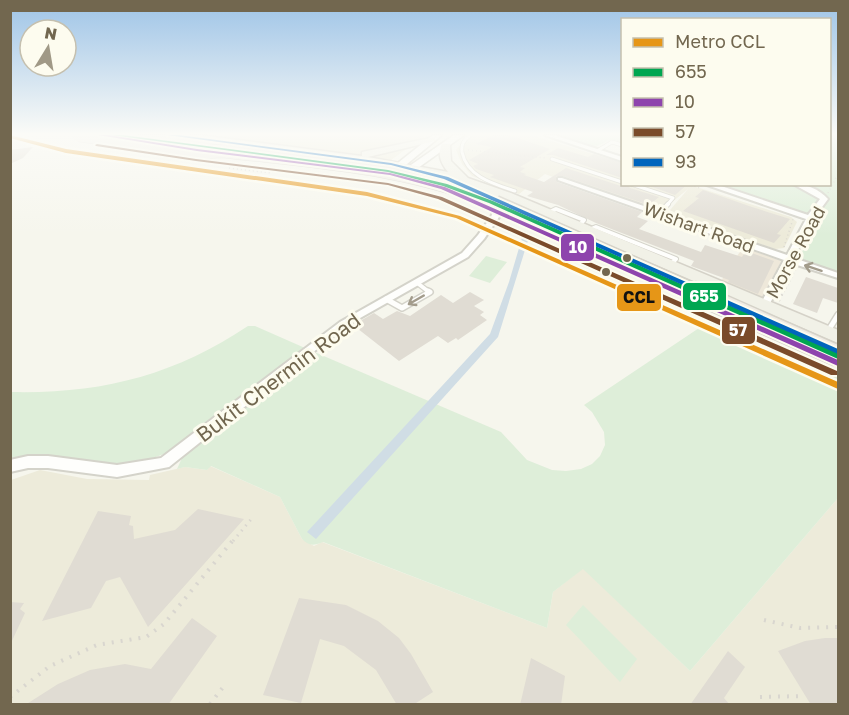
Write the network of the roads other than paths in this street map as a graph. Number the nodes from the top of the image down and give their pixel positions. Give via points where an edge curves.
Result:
1 (365, 168) edge
2 (374, 168) edge
3 (385, 168) edge
4 (401, 168) edge
5 (401, 168) edge
6 (413, 168) edge
7 (416, 168) edge
8 (451, 168) edge
9 (468, 168) edge
10 (581, 168) edge
11 (397, 172) junction
12 (560, 178) dead end
13 (621, 182) edge
14 (473, 183) junction
15 (637, 186) edge
16 (801, 186) edge
17 (705, 187) edge
18 (503, 195) junction
19 (497, 211) junction
20 (660, 213) junction
21 (810, 218) junction
22 (785, 257) junction
23 (838, 276) edge
24 (416, 282) junction
25 (688, 296) junction
26 (386, 300) junction
27 (770, 306) junction
28 (838, 315) edge
29 (835, 338) edge
30 (838, 354) edge
31 (838, 363) edge
32 (10, 466) edge

1 - 11 main road
2 - 30 highway, bridge via 445,185 491,202
3 - 11 main road
4 - 29 highway via 451,180
5 - 11 main road
6 - 11 main road
7 - 14 main road
8 - 14 main road
9 - 18 lane via 482,179 515,191
10 - 13 lane
11 - 19 main road
12 - 20 street, Wishart Road
14 - 18 main road
15 - 20 lane via 673,198
16 - 21 street, Morse Road via 824,196
17 - 21 street
18 - 19 street, Bukit Chermin Road
18 - 27 main road
19 - 24 street, Bukit Chermin Road via 482,237 465,255
19 - 25 main road
20 - 22 street, Wishart Road via 714,228
21 - 22 street, Morse Road
23 -> 22 street, Wishart Road
22 - 27 street, Morse Road
24 - 26 street, Bukit Chermin Road
24 -> 26 lane via 430,292 402,308
25 - 30 highway
25 - 31 main road
26 - 32 street, Bukit Chermin Road via 343,324 164,463 117,471 48,462
27 - 29 main road
28 - 29 lane

